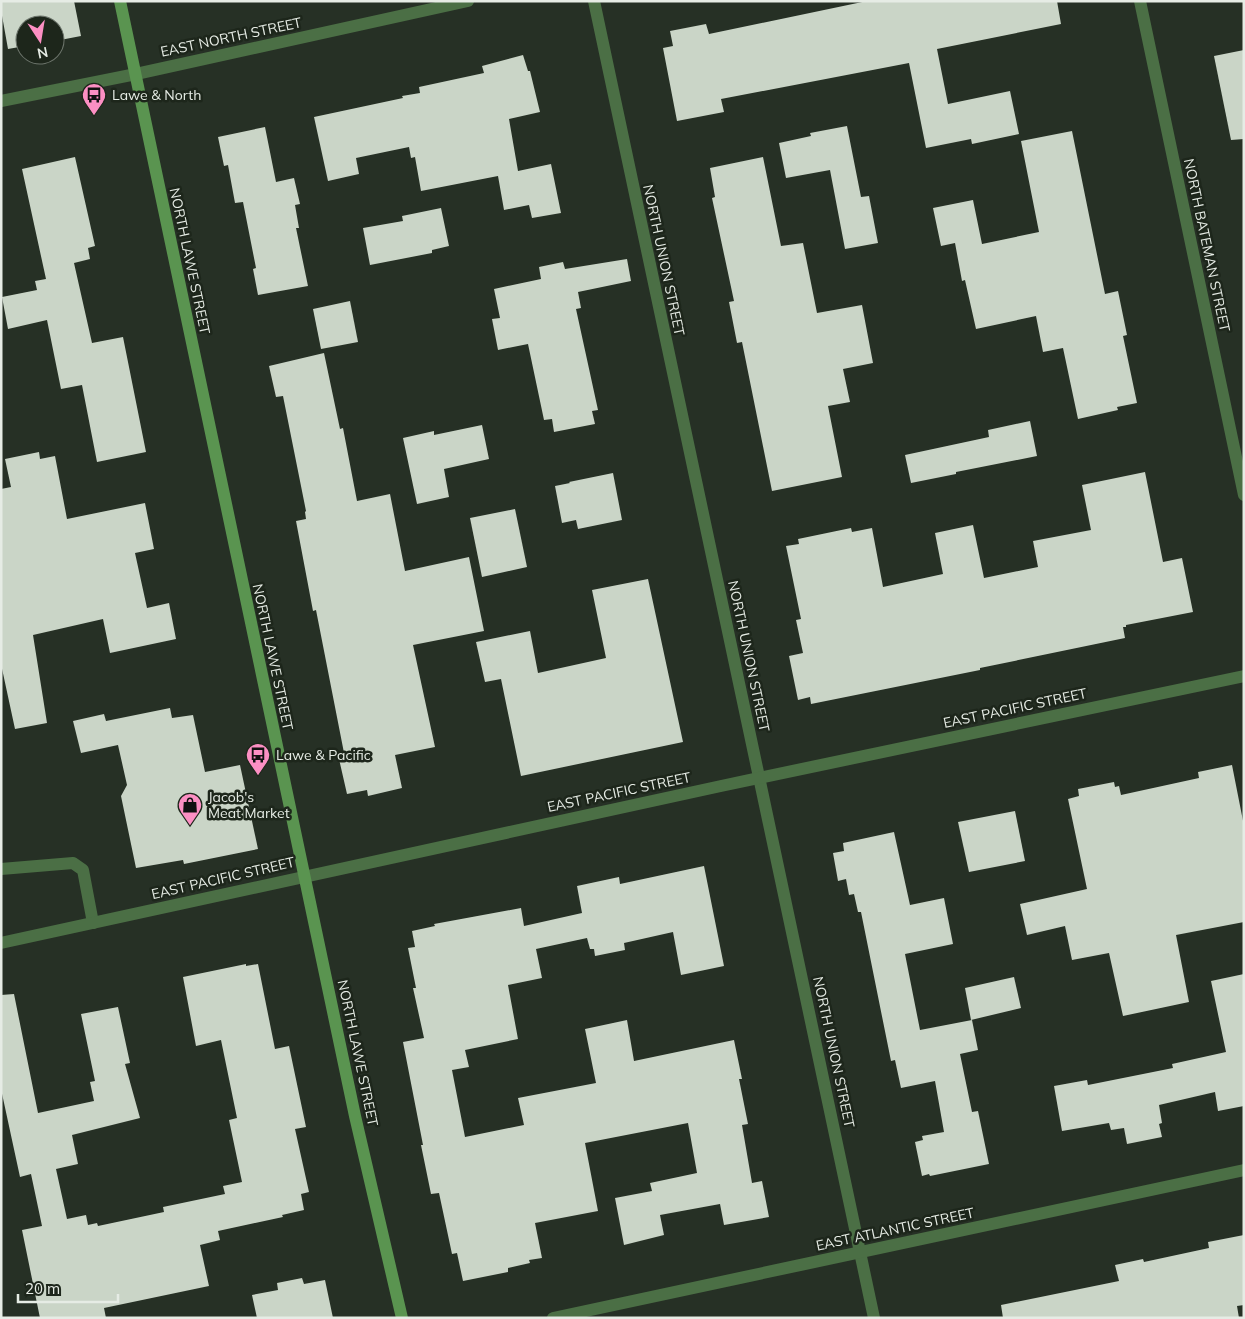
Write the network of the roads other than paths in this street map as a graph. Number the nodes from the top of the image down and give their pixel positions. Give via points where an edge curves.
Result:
1 (120, 1) edge
2 (468, 1) edge
3 (594, 1) edge
4 (1140, 1) edge
5 (136, 74) junction
6 (1, 101) edge
7 (1244, 495) edge
8 (1244, 676) edge
9 (760, 777) junction
10 (1, 869) edge
11 (305, 875) junction
12 (93, 923) junction
13 (1, 943) edge
14 (1244, 1170) edge
15 (861, 1252) junction
16 (402, 1318) edge
17 (553, 1318) edge
18 (874, 1318) edge

1 - 5 main road, NORTH LAWE STREET
2 - 5 street, EAST NORTH STREET
3 - 9 street, NORTH UNION STREET
4 - 7 street, NORTH BATEMAN STREET
5 - 6 street, EAST NORTH STREET
5 - 11 main road, NORTH LAWE STREET
8 - 9 street, EAST PACIFIC STREET
9 - 11 street, EAST PACIFIC STREET
9 - 15 street, NORTH UNION STREET
10 - 12 street via 74,863 83,870
11 - 12 street, EAST PACIFIC STREET
11 - 16 main road, NORTH LAWE STREET via 355,1116
12 - 13 street, EAST PACIFIC STREET
14 - 15 street, EAST ATLANTIC STREET
15 - 17 street, EAST ATLANTIC STREET
15 - 18 street, NORTH UNION STREET

